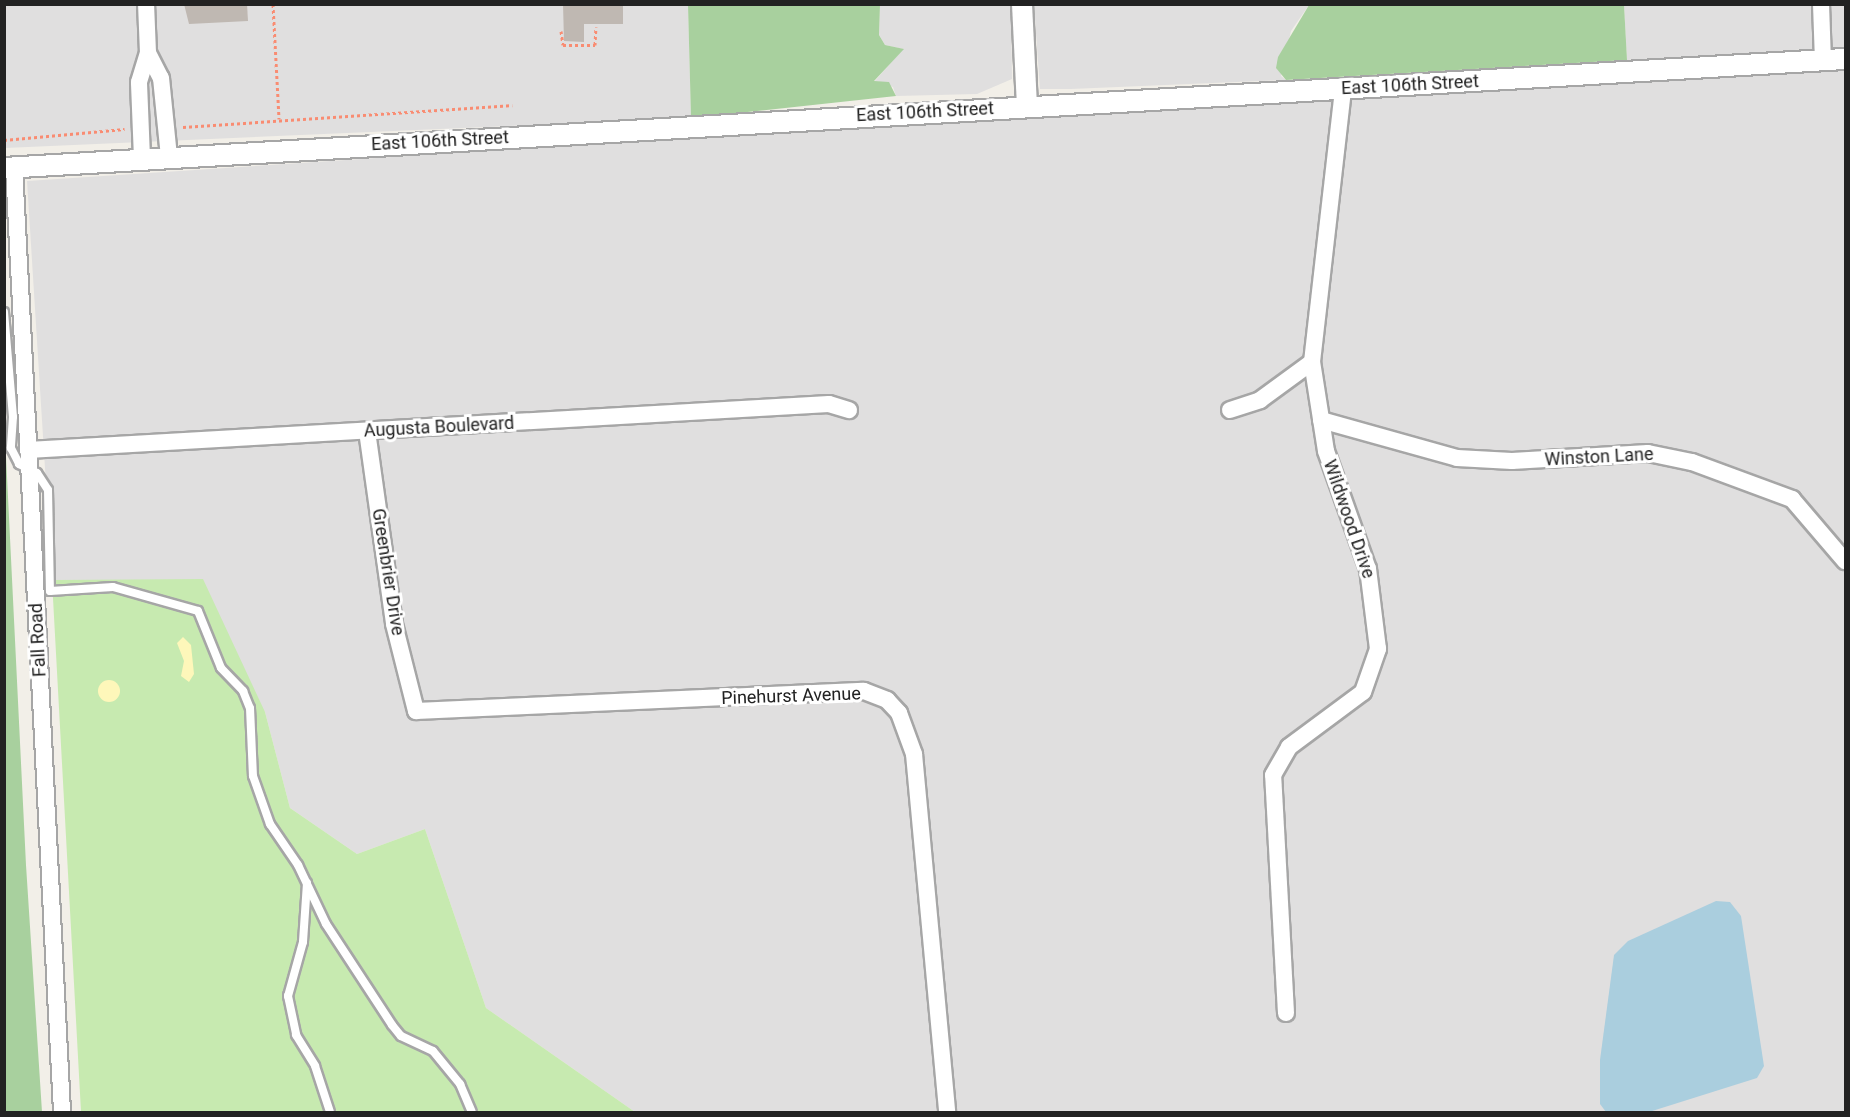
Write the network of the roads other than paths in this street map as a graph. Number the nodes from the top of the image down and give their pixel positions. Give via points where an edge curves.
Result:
1 (146, 4) edge
2 (1022, 4) edge
3 (1821, 4) edge
4 (148, 53) junction
5 (1845, 59) edge
6 (1823, 60) junction
7 (1343, 90) junction
8 (1028, 106) junction
9 (169, 157) junction
10 (142, 158) junction
11 (9, 168) edge
12 (4, 312) edge
13 (1312, 362) junction
14 (849, 410) dead end
15 (1230, 410) dead end
16 (1321, 420) junction
17 (367, 431) junction
18 (28, 450) junction
19 (29, 469) junction
20 (1845, 561) edge
21 (416, 711) joint
22 (308, 883) junction
23 (1286, 1013) dead end
24 (62, 1113) edge
25 (330, 1113) edge
26 (472, 1113) edge
27 (947, 1113) edge

1 - 4 street
2 - 8 street
3 - 6 street
4 - 9 street via 161,78
4 - 10 street via 139,82
5 - 6 street, East 106th Street
6 - 7 street, East 106th Street
7 - 8 street, East 106th Street
7 - 13 street, Wildwood Drive
8 - 9 street, East 106th Street
9 - 10 street, East 106th Street
10 - 11 street, East 106th Street
11 - 18 street, Fall Road
12 - 19 lane via 13,417 11,448 19,464
13 - 15 street via 1260,400
13 - 16 street, Wildwood Drive
14 - 17 street, Augusta Boulevard via 829,404
16 - 20 street, Winston Lane via 1457,458 1512,461 1648,453 1681,459 1792,499
16 - 23 street, Wildwood Drive via 1336,488 1368,570 1378,650 1363,692 1289,747 1273,775
17 - 18 street, Augusta Boulevard
17 - 21 street, Greenbrier Drive via 394,624
18 - 19 street, Fall Road
19 - 22 lane via 48,490 50,591 112,587 198,611 221,668 243,691 250,708 253,776 261,805
19 - 24 street, Fall Road
21 - 27 street, Pinehurst Avenue via 864,692 887,700 906,725 914,754
22 - 25 lane via 303,942 288,996 296,1035 315,1066
22 - 26 lane via 327,924 392,1025 400,1036 433,1051 460,1084

